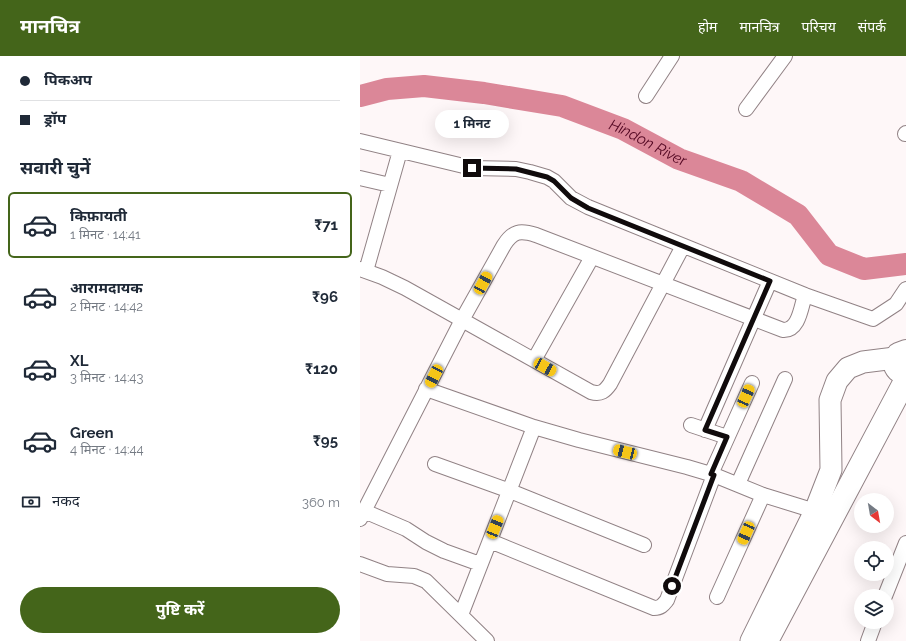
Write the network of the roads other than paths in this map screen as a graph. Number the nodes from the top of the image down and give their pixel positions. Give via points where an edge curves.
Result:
1 (672, 56) edge
2 (785, 56) edge
3 (646, 96) dead end
4 (746, 109) dead end
5 (360, 141) edge
6 (400, 151) junction
7 (360, 178) edge
8 (390, 185) junction
9 (683, 246) junction
10 (592, 257) junction
11 (363, 270) edge
12 (770, 281) junction
13 (664, 284) junction
14 (906, 289) edge
15 (805, 295) junction
16 (754, 319) junction
17 (462, 320) junction
18 (534, 360) junction
19 (902, 361) edge
20 (785, 379) dead end
21 (906, 379) edge
22 (752, 383) dead end
23 (426, 390) junction
24 (691, 425) dead end
25 (534, 427) junction
26 (705, 430) junction
27 (727, 437) junction
28 (436, 464) dead end
29 (713, 474) junction
30 (738, 484) junction
31 (510, 491) junction
32 (763, 495) junction
33 (816, 511) junction
34 (362, 515) edge
35 (490, 541) junction
36 (906, 544) edge
37 (644, 545) dead end
38 (360, 564) edge
39 (480, 564) junction
40 (888, 589) edge
41 (717, 597) dead end
42 (461, 615) junction
43 (872, 629) edge
44 (487, 641) edge
45 (751, 641) edge
46 (767, 641) edge
47 (868, 641) edge

1 - 3 street
2 - 4 street
5 - 6 street
6 - 8 street
6 - 9 street via 472,168 516,169 547,177 577,202
7 - 8 street
8 - 11 street
9 - 12 street
9 - 13 street
10 - 13 street
10 - 17 street via 536,235 525,232 514,234 508,238
10 - 18 street
11 - 17 street via 405,288
12 - 15 street
12 - 16 street
13 - 16 street
13 - 18 street via 605,391 598,394 591,392
14 - 15 street via 896,304 873,319
15 - 16 street via 796,325 792,329 783,330
16 - 26 street
17 - 18 street
17 - 23 street
19 - 33 main road via 863,362 848,368 837,381 830,400 830,470
20 - 30 street
21 - 46 highway
22 - 27 street
23 - 25 street
23 - 34 street
24 - 26 street
25 - 29 street
25 - 31 street
26 - 27 street
27 - 29 street
28 - 31 street
29 - 30 street
29 - 35 street via 667,600 658,608
30 - 32 street
31 - 35 street
31 - 37 street
32 - 33 street
32 - 41 street
33 - 45 main road
34 - 39 street via 406,529 444,552
35 - 39 street
36 - 40 street
38 - 42 street via 387,574 405,575 426,581
39 - 42 street
42 - 44 street
43 - 47 street

